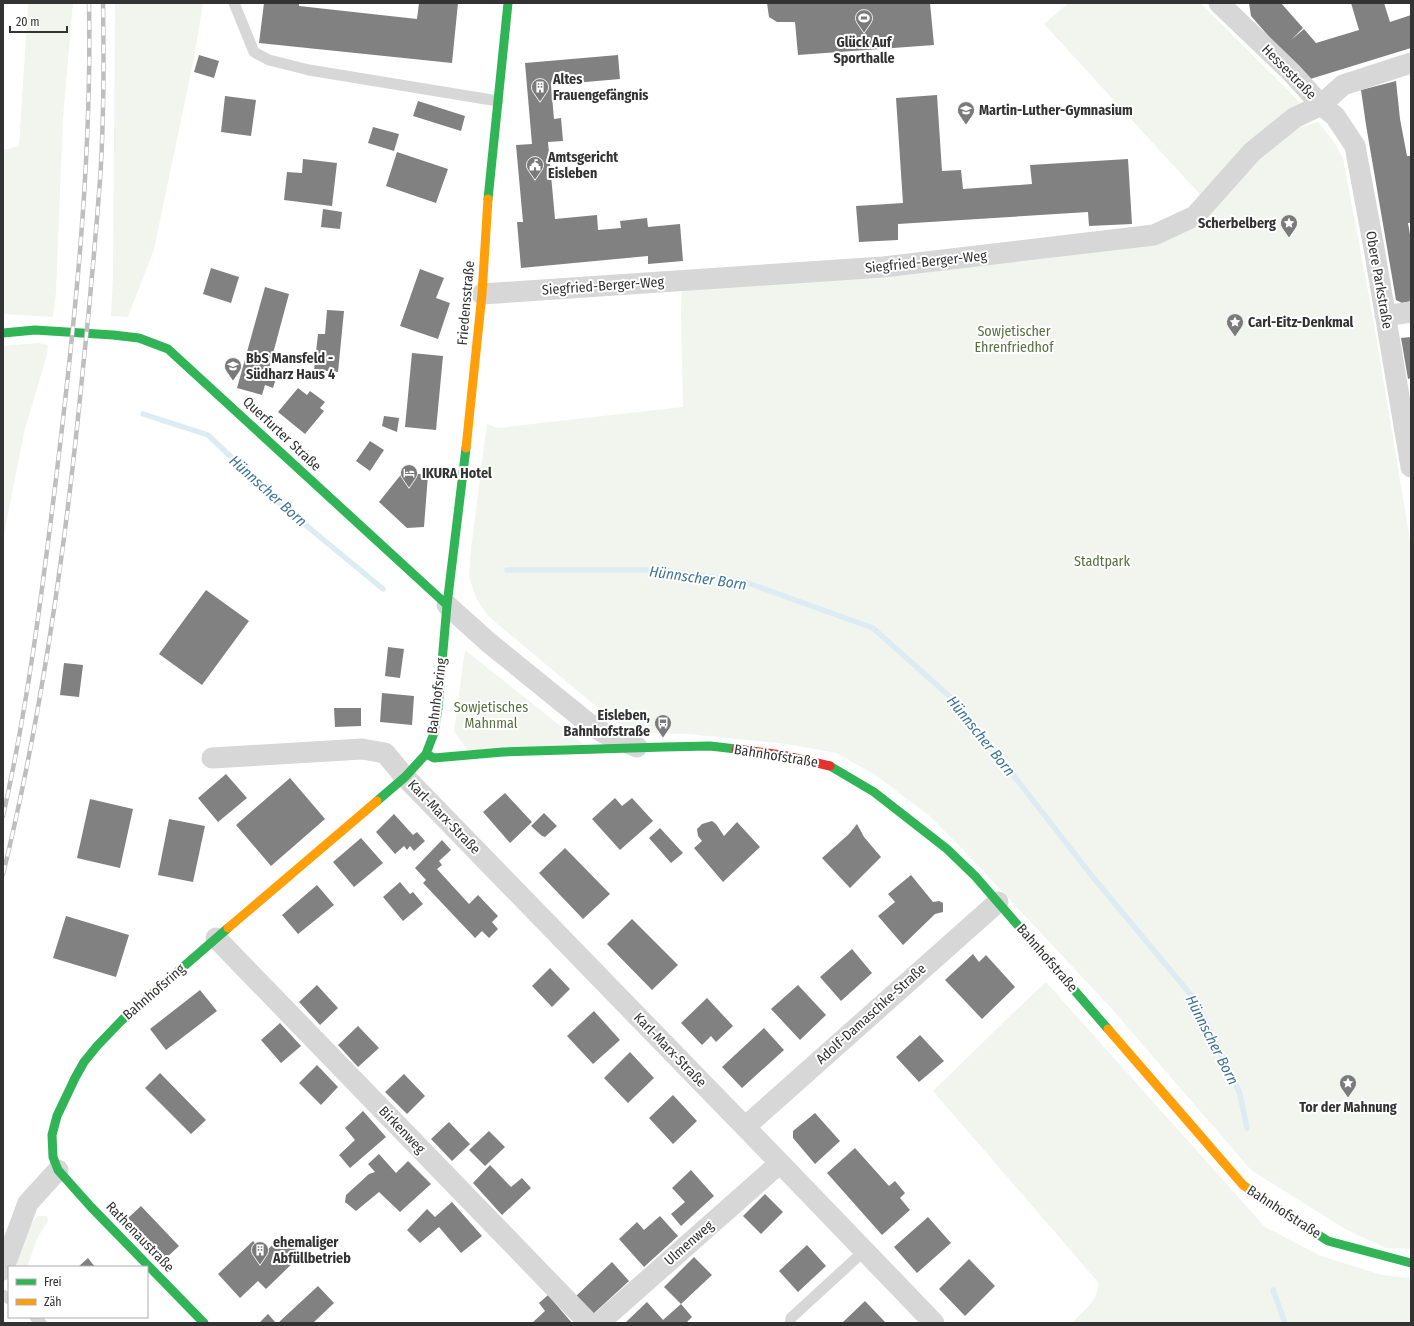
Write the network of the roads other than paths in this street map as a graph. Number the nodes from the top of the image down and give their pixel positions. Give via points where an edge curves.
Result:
1 (234, 3) edge
2 (508, 3) edge
3 (1219, 3) edge
4 (1236, 11) edge
5 (1411, 63) edge
6 (498, 101) junction
7 (1321, 105) junction
8 (482, 294) junction
9 (1411, 312) edge
10 (1386, 316) junction
11 (3, 333) edge
12 (1411, 467) edge
13 (447, 605) junction
14 (637, 747) junction
15 (426, 754) junction
16 (212, 758) dead end
17 (405, 777) junction
18 (998, 902) junction
19 (216, 938) junction
20 (745, 1127) junction
21 (780, 1162) junction
22 (58, 1170) junction
23 (864, 1251) junction
24 (1411, 1263) edge
25 (3, 1270) edge
26 (204, 1323) edge
27 (589, 1323) edge
28 (598, 1323) edge
29 (790, 1323) edge
30 (934, 1323) edge

1 - 6 lane via 254,52 269,60 310,70
2 - 6 main road, Friedensstraße
3 - 4 street, Hessestraße
4 - 7 street, Hessestraße
5 - 7 street, Hessestraße via 1343,85
6 - 8 main road, Friedensstraße
7 - 8 street, Siegfried-Berger-Weg via 1294,118 1252,152 1195,216 1154,235 883,268
7 - 10 street, Obere Parkstraße via 1335,116 1355,146
8 - 13 main road, Friedensstraße via 463,483
9 - 10 street
10 - 12 street, Obere Parkstraße
11 - 13 main road, Querfurter Straße via 35,330 113,335 139,338 168,349
13 - 14 street, Bahnhofstraße via 488,642 588,723
13 - 15 main road, Bahnhofsring via 438,708 434,733
14 - 15 main road, Bahnhofstraße via 503,752 434,758
14 - 18 main road, Bahnhofstraße via 710,746 782,755 832,766 874,792 947,849
15 - 17 main road, Bahnhofsring
16 - 17 street via 362,749 385,752
17 - 19 main road, Bahnhofsring
17 - 20 street, Karl-Marx-Straße
18 - 20 street, Adolf-Damaschke-Straße
18 - 24 main road, Bahnhofstraße via 1243,1185 1328,1241
19 - 22 main road, Bahnhofsring via 122,1020 84,1062 57,1116 52,1134 53,1157
19 - 27 street, Birkenweg
20 - 21 street, Karl-Marx-Straße
21 - 23 street, Karl-Marx-Straße
21 - 28 street, Ulmenweg
22 - 25 street via 28,1203
22 - 26 main road, Rathenaustraße
23 - 29 lane via 791,1318
23 - 30 street, Karl-Marx-Straße

